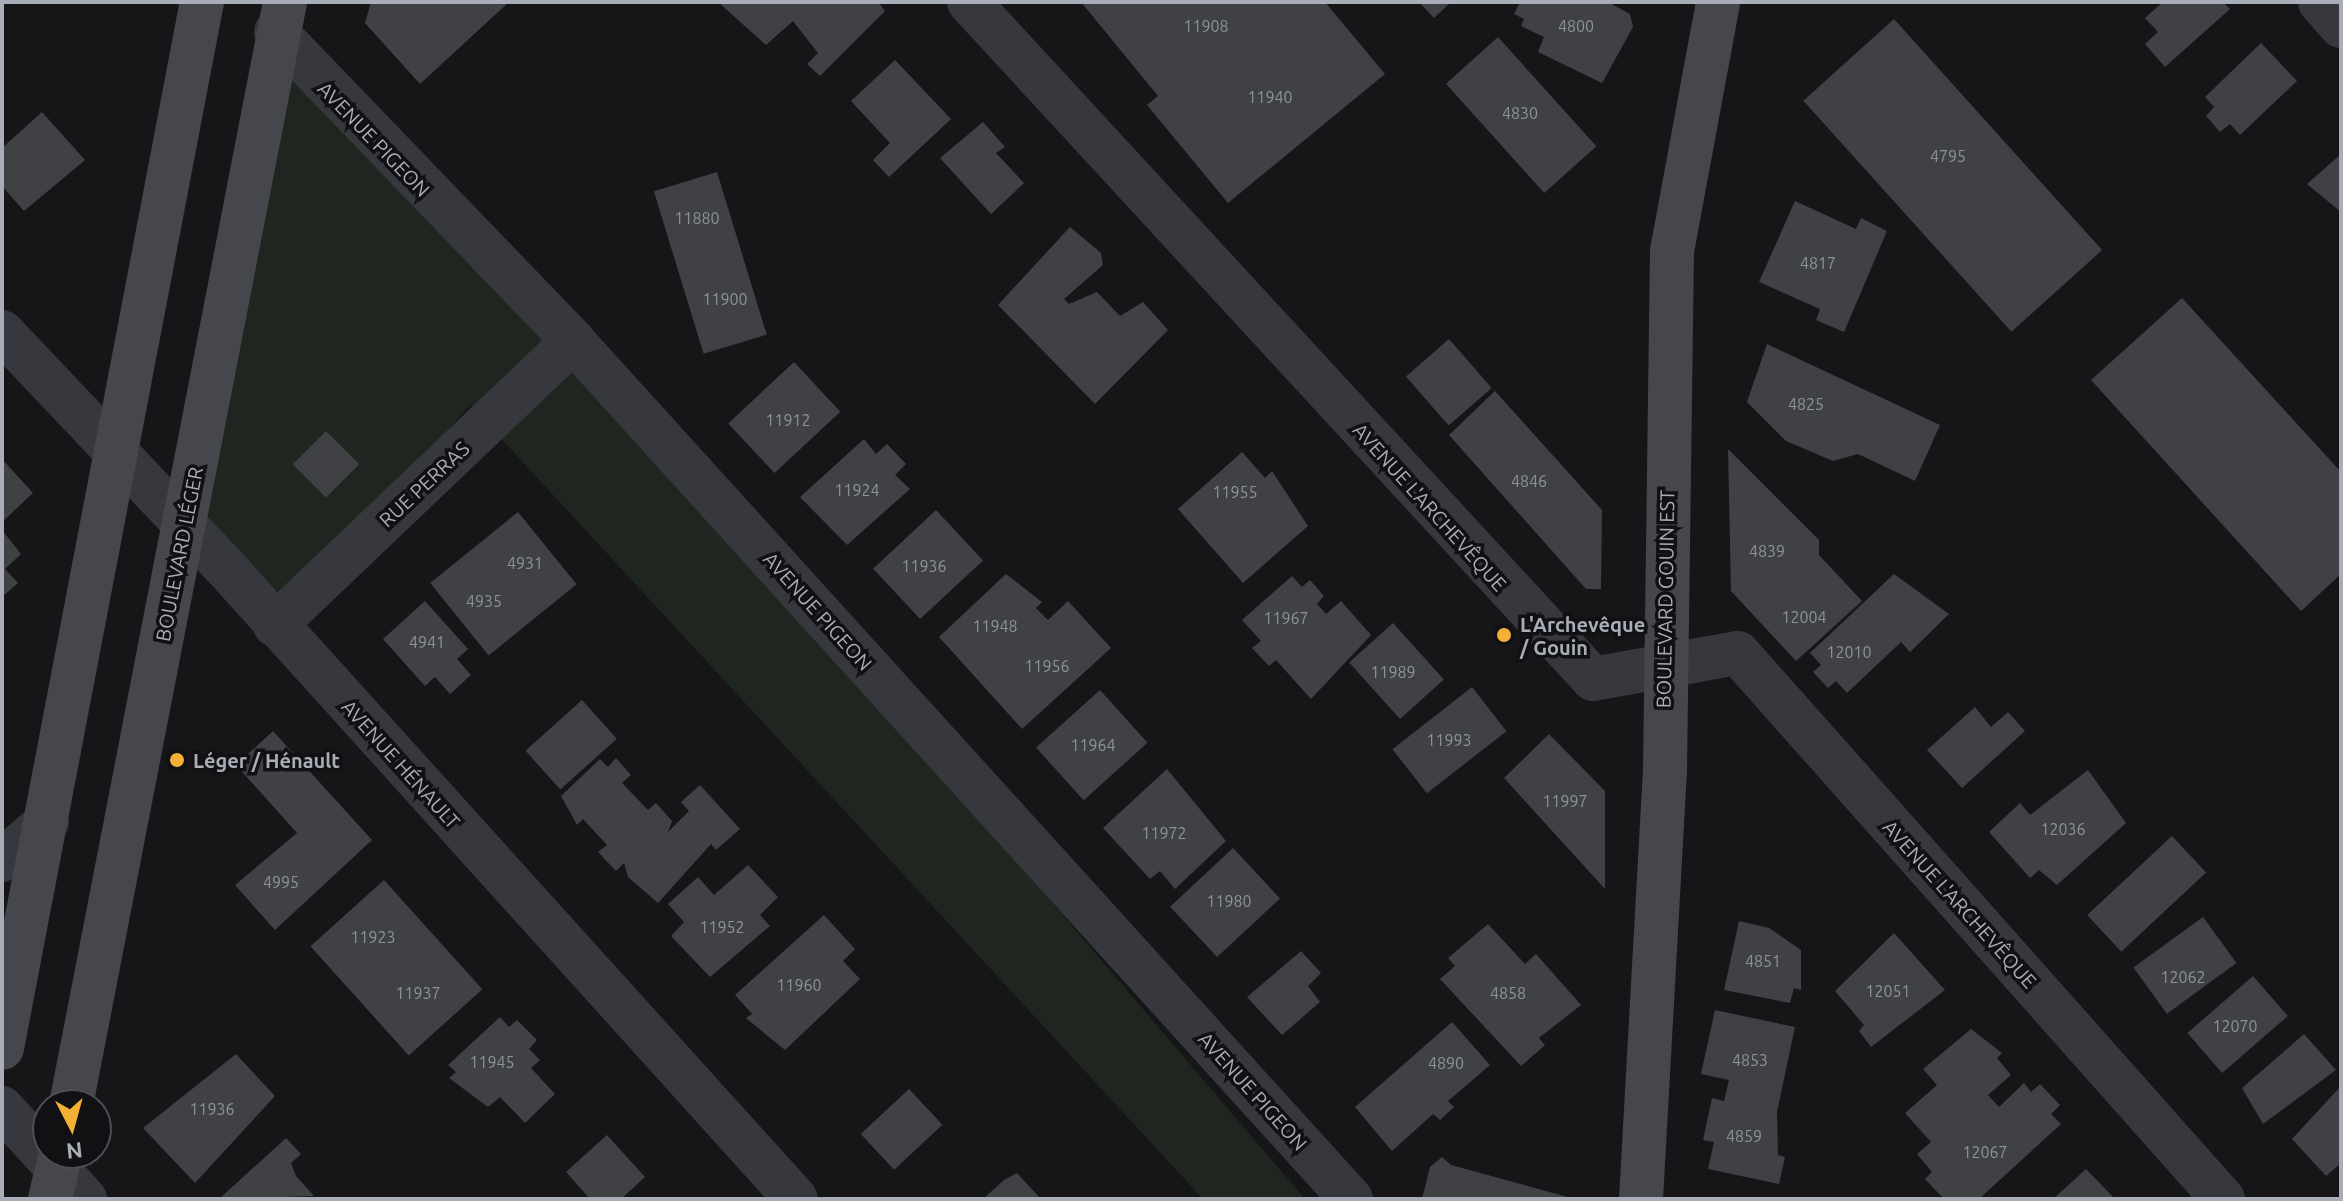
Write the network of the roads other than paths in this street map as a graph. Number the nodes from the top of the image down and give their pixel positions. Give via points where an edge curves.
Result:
1 (202, 2) edge
2 (969, 2) edge
3 (1718, 2) edge
4 (2320, 2) edge
5 (281, 17) edge
6 (2341, 26) edge
7 (2, 332) edge
8 (573, 341) junction
9 (114, 452) junction
10 (185, 524) junction
11 (275, 625) junction
12 (1663, 667) junction
13 (47, 822) junction
14 (2, 860) edge
15 (2, 1048) edge
16 (74, 1089) edge
17 (2, 1108) edge
18 (64, 1179) edge
19 (796, 1199) edge
20 (1351, 1199) edge
21 (1641, 1199) edge
22 (2223, 1199) edge

1 - 9 main road
2 - 12 street, AVENUE L'ARCHEVÊQUE via 1593,679
3 - 12 main road, BOULEVARD GOUIN EST via 1672,251
4 - 6 street
5 - 8 street, AVENUE PIGEON
5 - 10 main road, BOULEVARD LÉGER
7 - 9 street, AVENUE HÉNAULT
8 - 11 street, RUE PERRAS
8 - 20 street, AVENUE PIGEON
9 - 10 street, AVENUE HÉNAULT
9 - 13 main road
10 - 11 street, AVENUE HÉNAULT
10 - 16 main road, BOULEVARD LÉGER
11 - 19 street, AVENUE HÉNAULT
12 - 21 main road, BOULEVARD GOUIN EST via 1665,770
12 - 22 street, AVENUE L'ARCHEVÊQUE via 1738,653
13 - 14 street
13 - 15 main road
17 - 18 street

